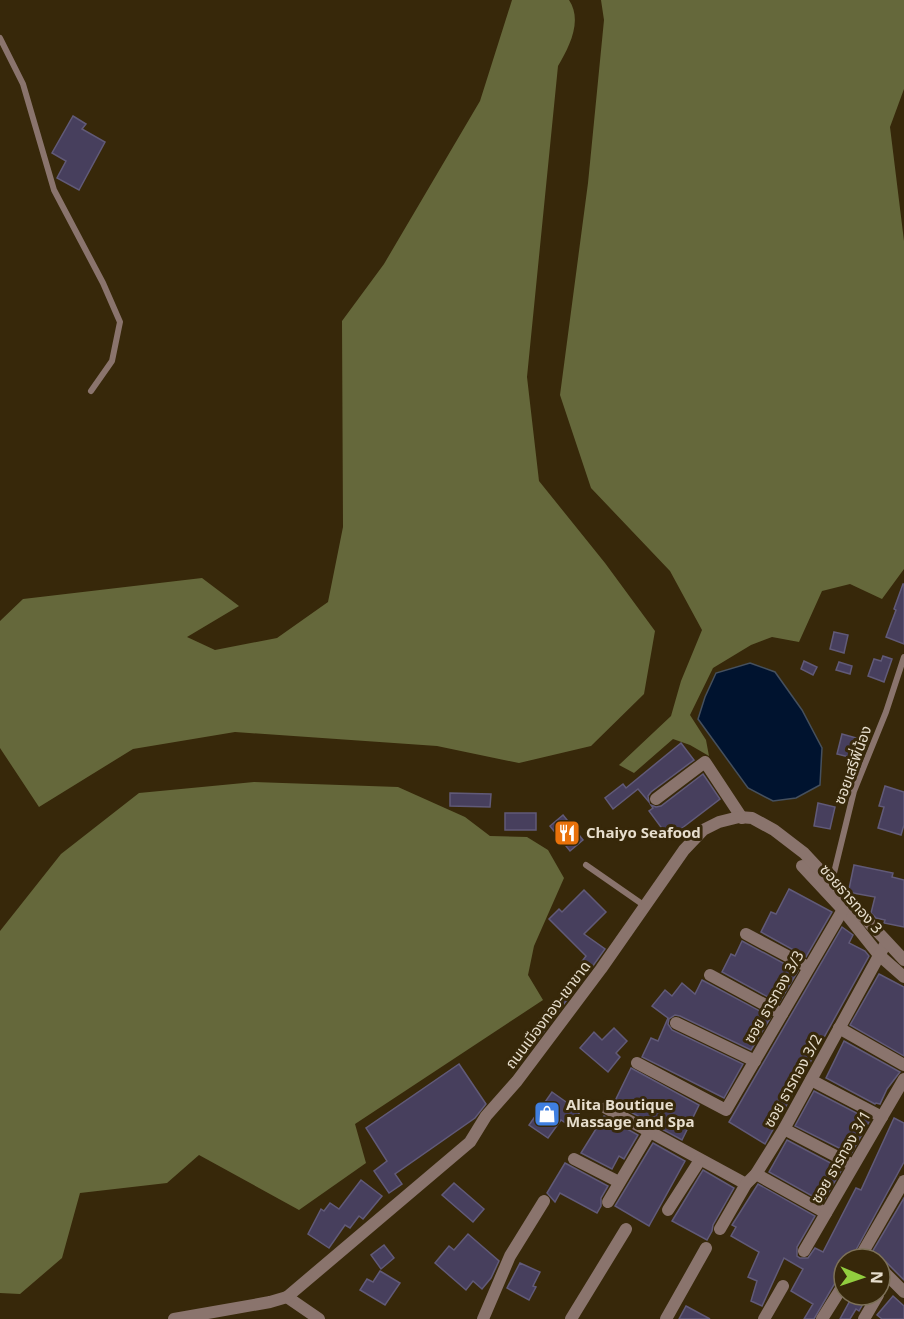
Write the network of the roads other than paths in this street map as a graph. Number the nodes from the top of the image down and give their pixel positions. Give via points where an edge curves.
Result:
1 (0, 38) edge
2 (91, 391) dead end
3 (904, 657) edge
4 (656, 799) dead end
5 (742, 818) junction
6 (586, 865) dead end
7 (802, 866) dead end
8 (831, 883) junction
9 (846, 905) junction
10 (645, 906) junction
11 (747, 934) dead end
12 (886, 943) junction
13 (879, 955) junction
14 (904, 960) edge
15 (808, 967) junction
16 (710, 975) dead end
17 (904, 977) edge
18 (782, 1014) junction
19 (676, 1023) dead end
20 (839, 1028) junction
21 (754, 1061) junction
22 (637, 1063) dead end
23 (904, 1065) edge
24 (904, 1079) edge
25 (811, 1080) junction
26 (606, 1108) dead end
27 (882, 1117) junction
28 (784, 1129) junction
29 (649, 1133) junction
30 (574, 1159) dead end
31 (700, 1160) junction
32 (852, 1165) junction
33 (756, 1174) junction
34 (904, 1181) edge
35 (619, 1182) junction
36 (746, 1184) junction
37 (900, 1197) edge
38 (544, 1201) dead end
39 (608, 1202) dead end
40 (668, 1210) dead end
41 (826, 1213) junction
42 (626, 1229) dead end
43 (720, 1229) dead end
44 (870, 1247) edge
45 (706, 1248) dead end
46 (804, 1251) dead end
47 (892, 1280) edge
48 (783, 1286) dead end
49 (904, 1292) edge
50 (287, 1297) junction
51 (832, 1303) edge
52 (670, 1317) edge
53 (174, 1319) edge
54 (319, 1319) edge
55 (483, 1319) edge
56 (571, 1319) edge
57 (764, 1319) edge
58 (822, 1319) edge

1 - 2 lane via 23,84 54,190 120,322 112,361
3 - 8 lane, ซอยเสรีพี่น้อง via 854,791
4 - 5 street via 705,762
5 - 8 street via 774,830 804,853
5 - 10 street, ถนนเมืองทอง-เขาขาด via 703,830
6 - 10 lane
7 - 9 street, ซอยธารทอง 3
8 - 9 street
9 - 12 street
9 - 13 street, ซอยธารทอง 3
9 - 15 street, ซอย ธารทอง 3/3
10 - 50 street, ถนนเมืองทอง-เขาขาด via 470,1142
11 - 15 street
12 - 13 street, ซอย ธารทอง 3/2
12 - 14 street
13 - 17 street, ซอยธารทอง 3
13 - 20 street, ซอย ธารทอง 3/2
15 - 18 street, ซอย ธารทอง 3/3
16 - 18 street
18 - 21 street, ซอย ธารทอง 3/3
19 - 21 street
20 - 23 street
20 - 25 street, ซอย ธารทอง 3/2
21 - 22 street, ซอย ธารทอง 3/3 via 726,1110
24 - 27 street, ซอย ธารทอง 3/1
25 - 27 street
25 - 28 street, ซอย ธารทอง 3/2
26 - 29 street
27 - 32 street, ซอย ธารทอง 3/1
28 - 32 street
28 - 33 street, ซอย ธารทอง 3/2
29 - 31 street
29 - 35 street
30 - 35 street
31 - 36 street
31 - 40 street
32 - 41 street, ซอย ธารทอง 3/1
33 - 36 street, ซอย ธารทอง 3/2
33 - 41 street
34 - 37 street
35 - 39 street
36 - 43 street, ซอย ธารทอง 3/2
37 - 44 street
38 - 55 street via 510,1256
41 - 46 street, ซอย ธารทอง 3/1
42 - 56 street
45 - 52 street
47 - 49 street
48 - 57 street
50 - 53 street, ถนนเมืองทอง-เขาขาด
50 - 54 street
51 - 58 street

